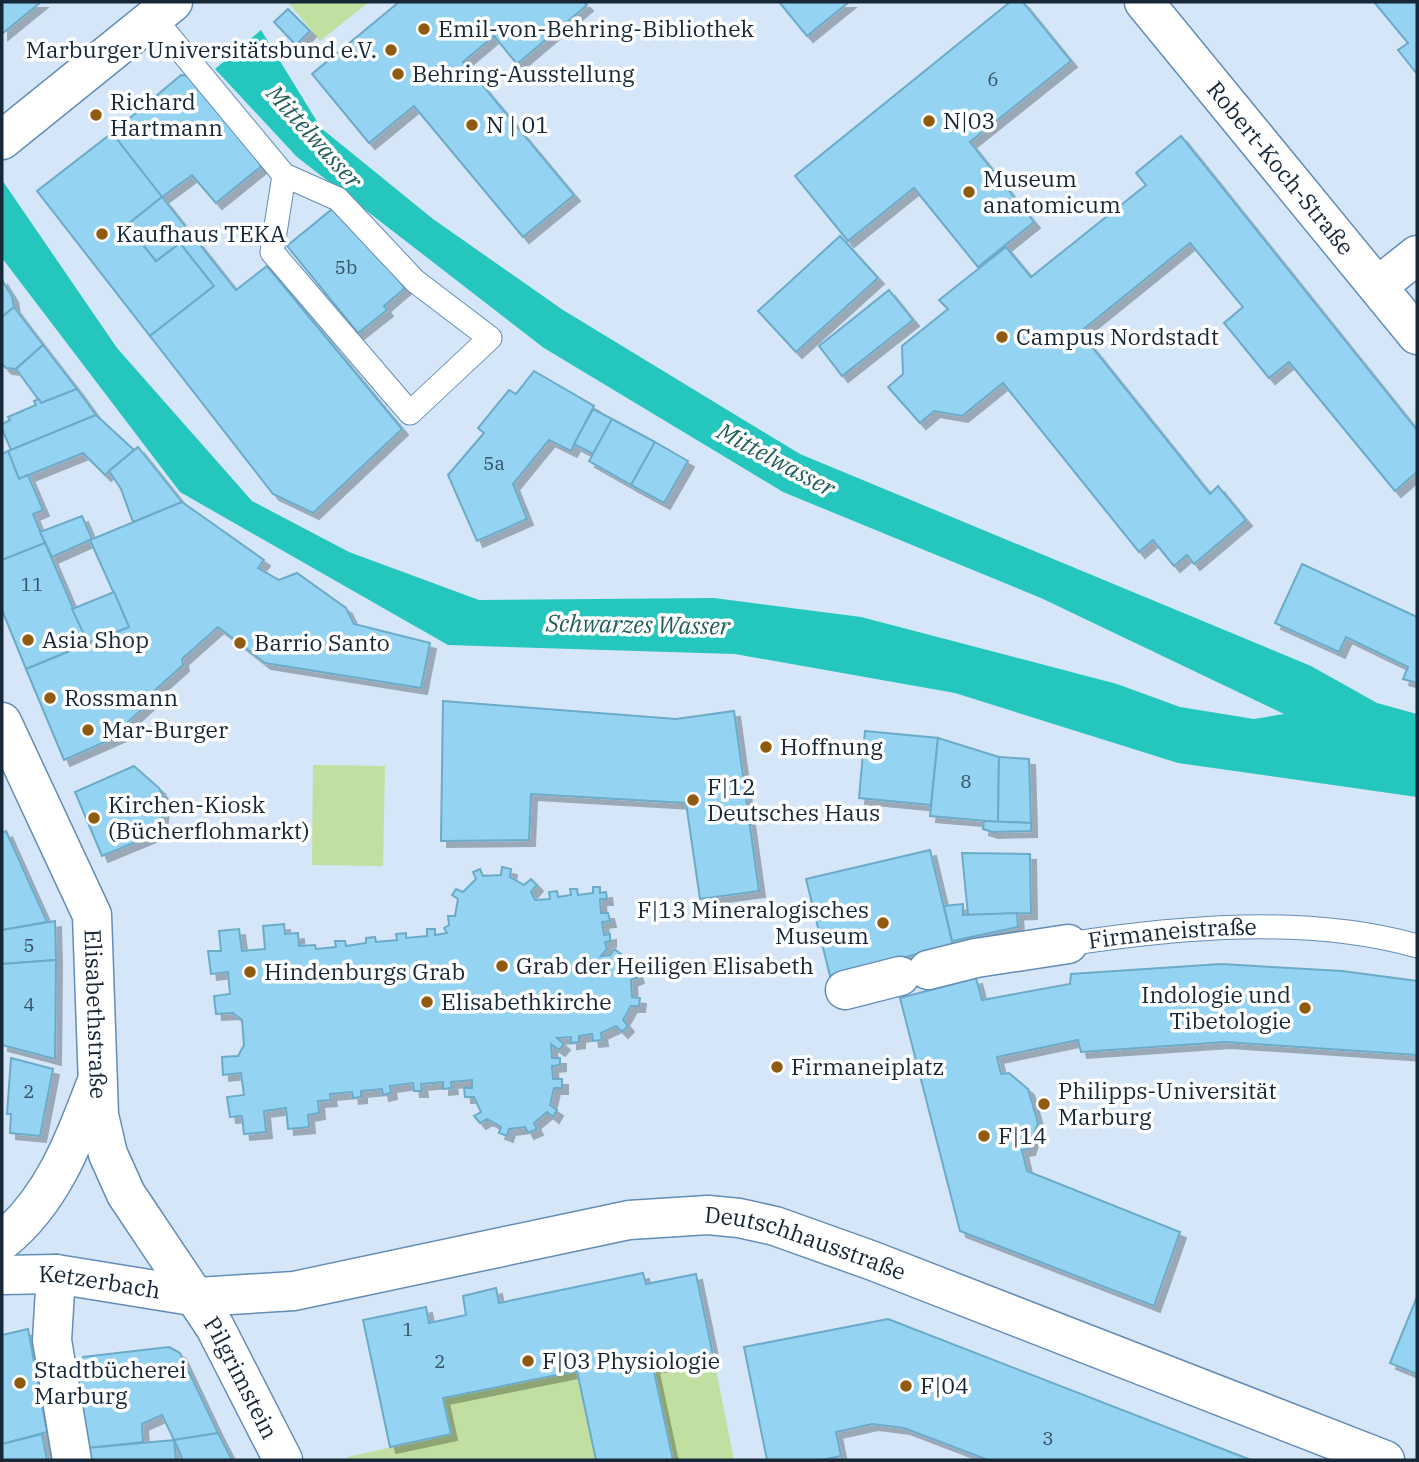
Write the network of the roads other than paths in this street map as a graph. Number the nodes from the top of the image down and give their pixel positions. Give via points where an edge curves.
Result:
1 (1144, 2) edge
2 (163, 10) edge
3 (2, 140) edge
4 (284, 175) junction
5 (1417, 255) edge
6 (1378, 286) junction
7 (1417, 335) edge
8 (2, 722) edge
9 (1068, 944) joint
10 (1417, 946) edge
11 (845, 990) dead end
12 (99, 1077) junction
13 (2, 1241) edge
14 (56, 1274) junction
15 (2, 1275) edge
16 (198, 1297) junction
17 (72, 1460) edge
18 (283, 1460) edge
19 (1385, 1460) edge

1 - 6 main road, Robert-Koch-Straße
2 - 3 main road
2 - 4 lane
4 - 4 lane via 338,199 415,281 490,338 410,413 272,252
5 - 6 main road
6 - 7 main road, Robert-Koch-Straße
8 - 12 main road, Elisabethstraße via 92,915
9 - 10 lane, Firmaneistraße via 1164,929 1257,928 1335,932
9 - 11 main road, Firmaneistraße via 976,958
12 - 13 main road via 59,1171
12 - 16 main road, Elisabethstraße via 99,1115 118,1180
14 - 15 main road, Ketzerbach
14 - 16 main road, Ketzerbach
14 - 17 main road via 52,1340
16 - 18 main road, Pilgrimstein via 239,1367
16 - 19 main road, Deutschhausstraße via 294,1291 629,1220 708,1215 739,1218 873,1261

